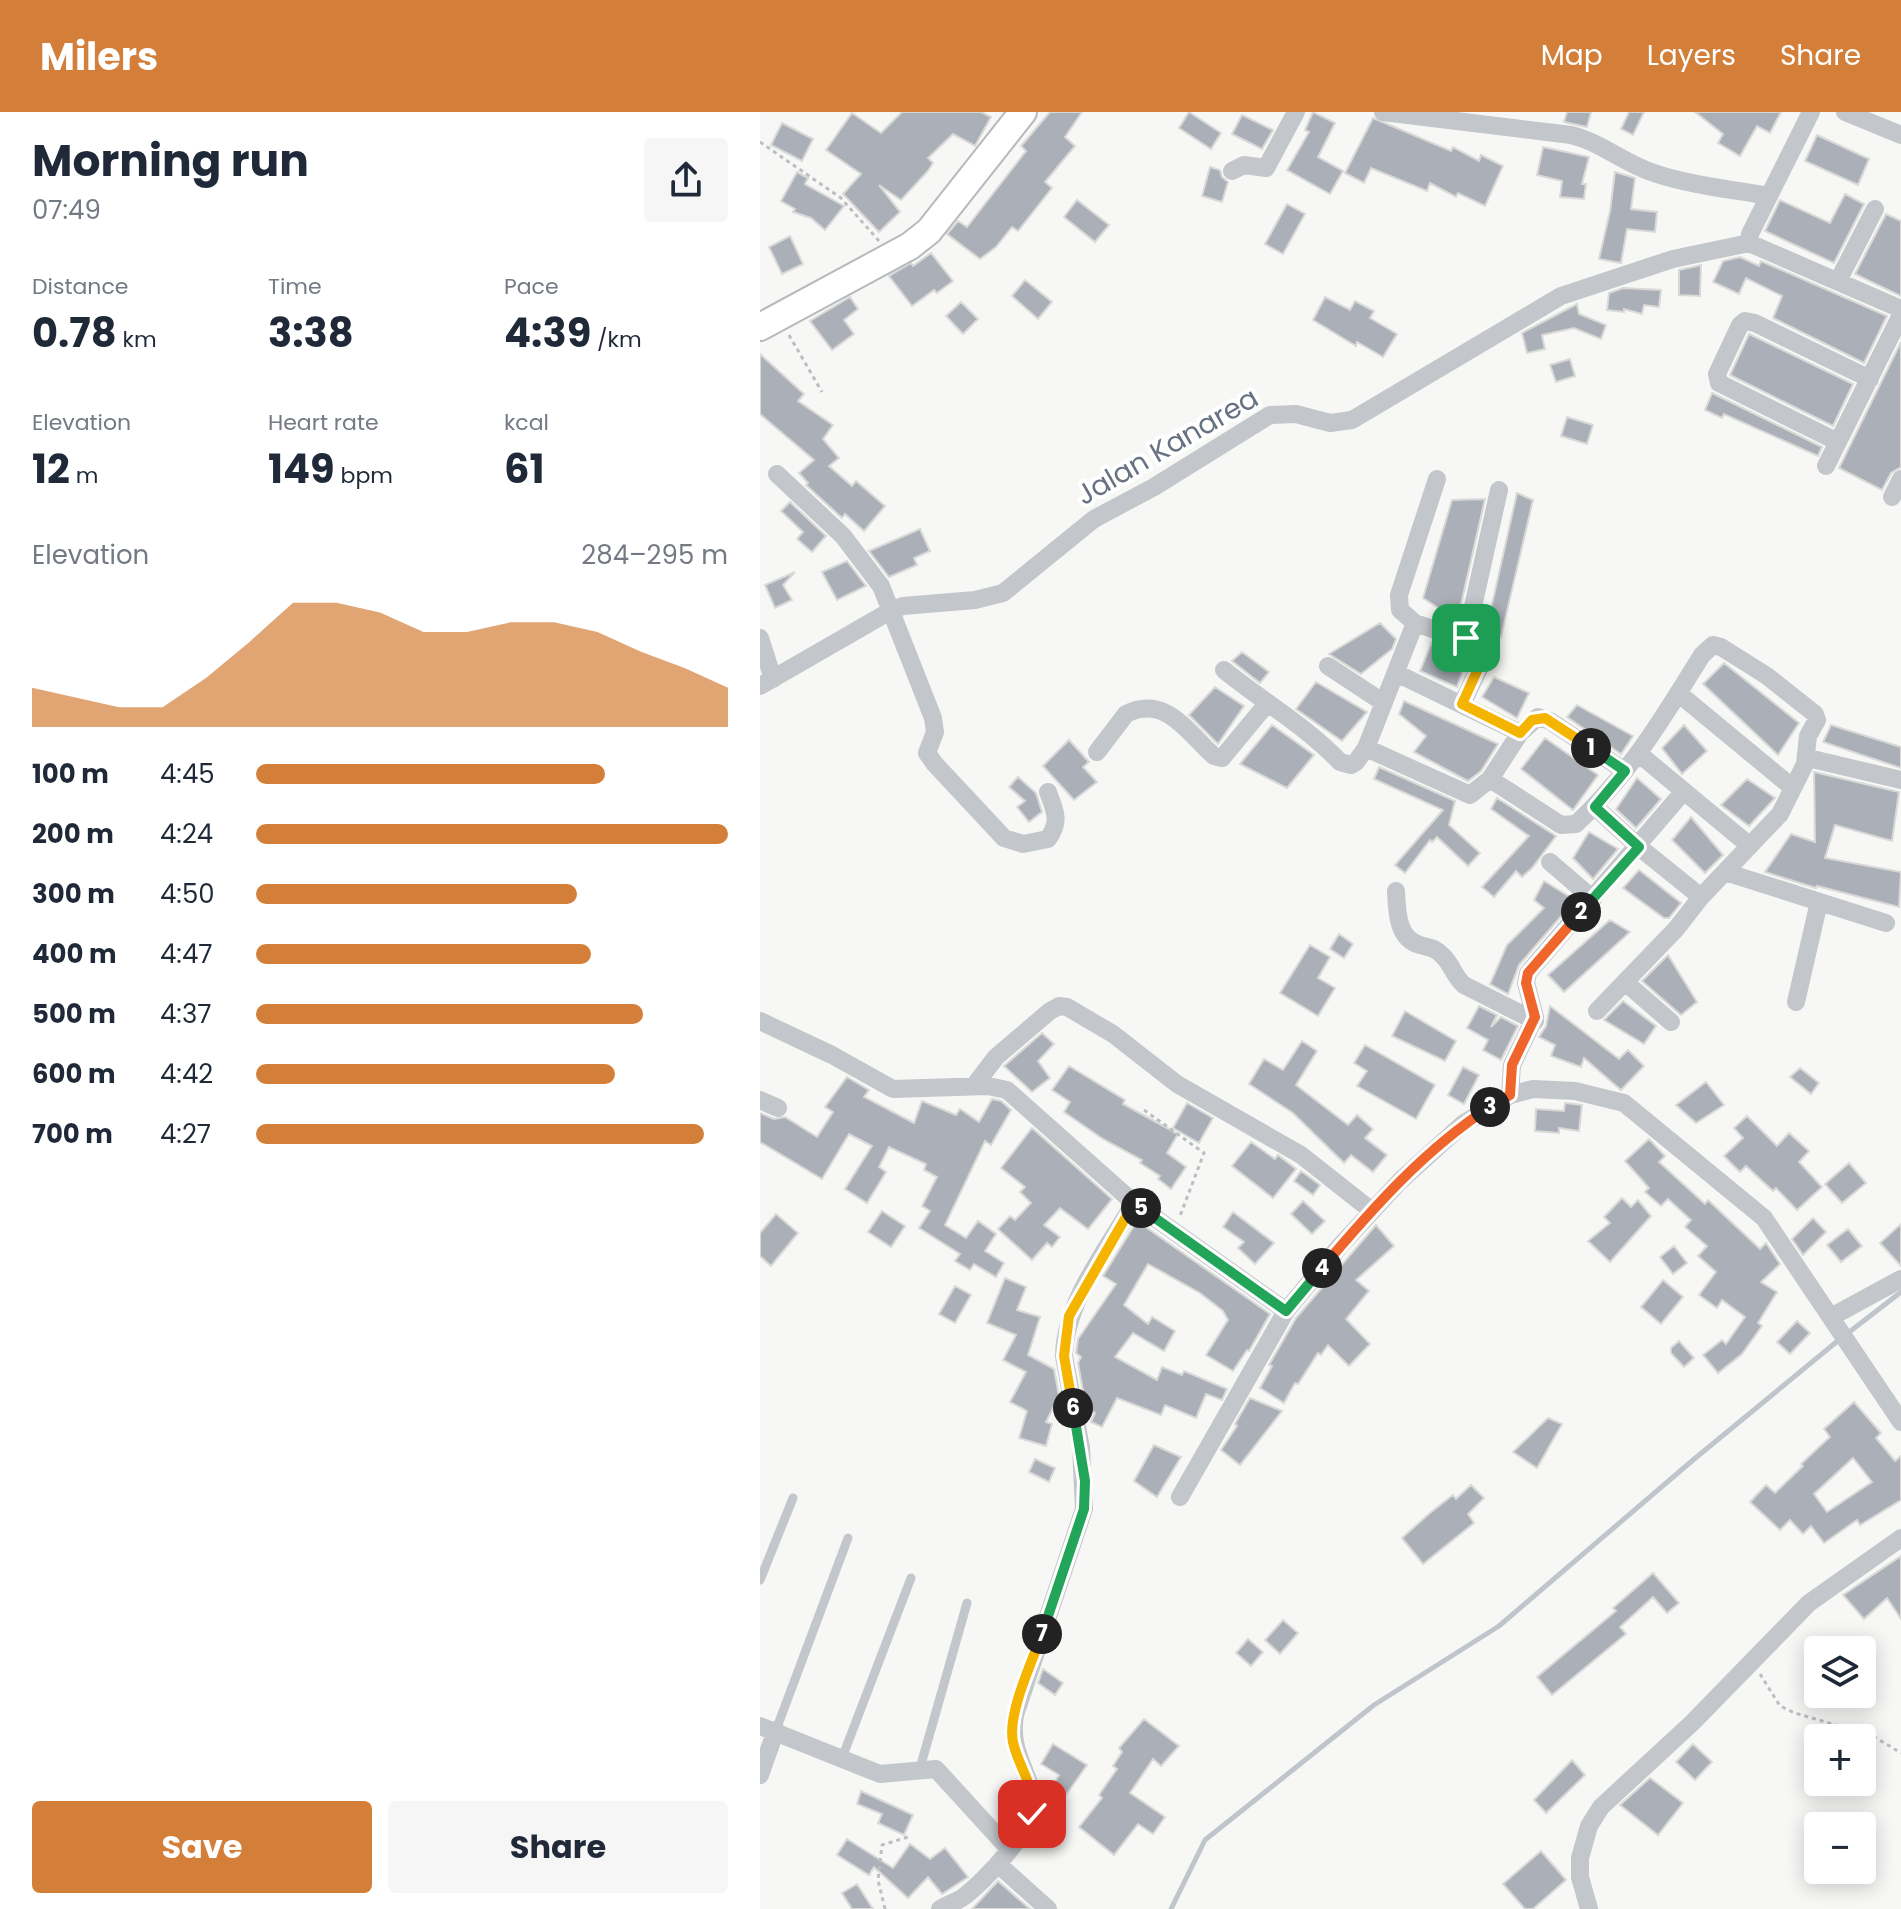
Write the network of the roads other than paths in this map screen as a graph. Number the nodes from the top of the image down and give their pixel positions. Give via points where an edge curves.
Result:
1 (1023, 112) edge
2 (1296, 112) edge
3 (1383, 112) edge
4 (1811, 112) edge
5 (1845, 112) edge
6 (1901, 135) edge
7 (1232, 171) dead end
8 (1769, 196) junction
9 (1875, 209) dead end
10 (1749, 243) junction
11 (1838, 281) junction
12 (1901, 309) edge
13 (1901, 315) edge
14 (770, 322) edge
15 (1870, 379) junction
16 (1838, 442) junction
17 (1826, 466) dead end
18 (777, 474) dead end
19 (1437, 479) dead end
20 (1901, 479) edge
21 (1499, 490) dead end
22 (1892, 497) dead end
23 (892, 610) junction
24 (1415, 623) junction
25 (760, 638) edge
26 (1466, 638) junction
27 (1328, 666) dead end
28 (1224, 670) dead end
29 (1396, 673) junction
30 (767, 683) edge
31 (1678, 693) junction
32 (1384, 703) junction
33 (1462, 704) junction
34 (1266, 705) junction
35 (1520, 733) junction
36 (1366, 748) junction
37 (1097, 752) dead end
38 (1638, 753) junction
39 (1808, 758) junction
40 (1625, 771) junction
41 (1490, 779) junction
42 (1901, 780) edge
43 (1793, 788) junction
44 (1684, 791) junction
45 (1048, 792) dead end
46 (1595, 807) junction
47 (1750, 846) junction
48 (1639, 847) junction
49 (1550, 862) dead end
50 (1725, 872) junction
51 (1396, 891) dead end
52 (1701, 897) junction
53 (1593, 899) junction
54 (1819, 902) junction
55 (1886, 923) dead end
56 (1625, 982) junction
57 (1796, 1002) dead end
58 (1597, 1011) dead end
59 (760, 1021) edge
60 (1535, 1021) junction
61 (1671, 1022) dead end
62 (974, 1086) junction
63 (1510, 1095) junction
64 (760, 1100) edge
65 (778, 1108) dead end
66 (1134, 1203) junction
67 (1372, 1211) junction
68 (1901, 1279) edge
69 (1286, 1311) junction
70 (1834, 1321) junction
71 (1901, 1422) edge
72 (1180, 1497) dead end
73 (793, 1498) dead end
74 (848, 1538) dead end
75 (1901, 1538) edge
76 (911, 1578) dead end
77 (760, 1580) edge
78 (967, 1603) dead end
79 (768, 1728) edge
80 (842, 1758) junction
81 (920, 1768) junction
82 (760, 1775) edge
83 (1004, 1857) junction
84 (942, 1908) edge
85 (1048, 1909) edge
86 (1589, 1909) edge

1 - 14 street via 929,231
2 - 7 street via 1266,168 1244,165
3 - 8 street via 1591,139 1626,163 1668,178
4 - 8 street
5 - 6 street
8 - 10 street
9 - 11 street
10 - 11 street
10 - 23 street, Jalan Kanarea via 1673,259 1561,296 1352,420 1330,423 1296,414 1270,415 1094,519 1003,593
11 - 12 street
13 - 15 street
15 - 16 street
15 - 16 street via 1755,323 1740,325 1717,374 1719,383
16 - 17 street
18 - 23 street via 843,536 881,586
19 - 24 street via 1399,595 1400,610
20 - 22 street
21 - 26 street
23 - 30 street, Jalan Kanarea
23 - 45 street via 933,718 935,732 927,753 934,763 1004,838 1016,844 1048,839 1056,828 1058,817
24 - 26 street
24 - 29 street
25 - 30 street
26 - 33 street via 1479,643 1484,656
27 - 32 street
28 - 34 street
29 - 32 street
29 - 33 street
31 - 38 street
31 - 39 street via 1702,655 1718,645 1815,714
31 - 43 street
32 - 36 street
33 - 35 street
34 - 36 street via 1340,762 1351,765
34 - 37 street via 1222,758 1172,715 1149,709 1126,714
35 - 40 street via 1532,720 1545,718
35 - 41 street
36 - 41 street via 1470,795
38 - 40 street
38 - 44 street
39 - 42 street
39 - 43 street
40 - 46 street
41 - 46 street via 1561,825 1576,824
43 - 47 street via 1780,814
44 - 47 street
44 - 48 street
46 - 48 street
47 - 50 street
48 - 52 street
48 - 53 street
49 - 53 street
50 - 52 street
50 - 54 street
51 - 60 street via 1399,924 1413,942 1436,949 1464,985
52 - 56 street
53 - 60 street via 1528,973
54 - 55 street
54 - 57 street
56 - 58 street
56 - 61 street
59 - 62 street via 893,1089
60 - 63 street via 1512,1065
62 - 66 street via 998,1087 1015,1095
62 - 67 street via 996,1057 1063,1005 1113,1034 1177,1084 1301,1155
63 - 67 street via 1463,1124
63 - 70 street via 1533,1089 1575,1091 1601,1095 1637,1112 1764,1218
64 - 65 street
66 - 69 street
66 - 83 street via 1069,1316 1064,1340 1085,1481 1084,1509 1015,1715 1012,1740 1034,1805
67 - 69 street
68 - 70 street
69 - 72 street
70 - 71 street
73 - 77 lane
74 - 79 lane
75 - 86 street via 1809,1603 1595,1817 1580,1858
76 - 80 lane
78 - 81 lane
79 - 80 street
79 - 82 street
80 - 81 street via 880,1774
81 - 83 street via 941,1773
83 - 84 street via 962,1898
83 - 85 street

